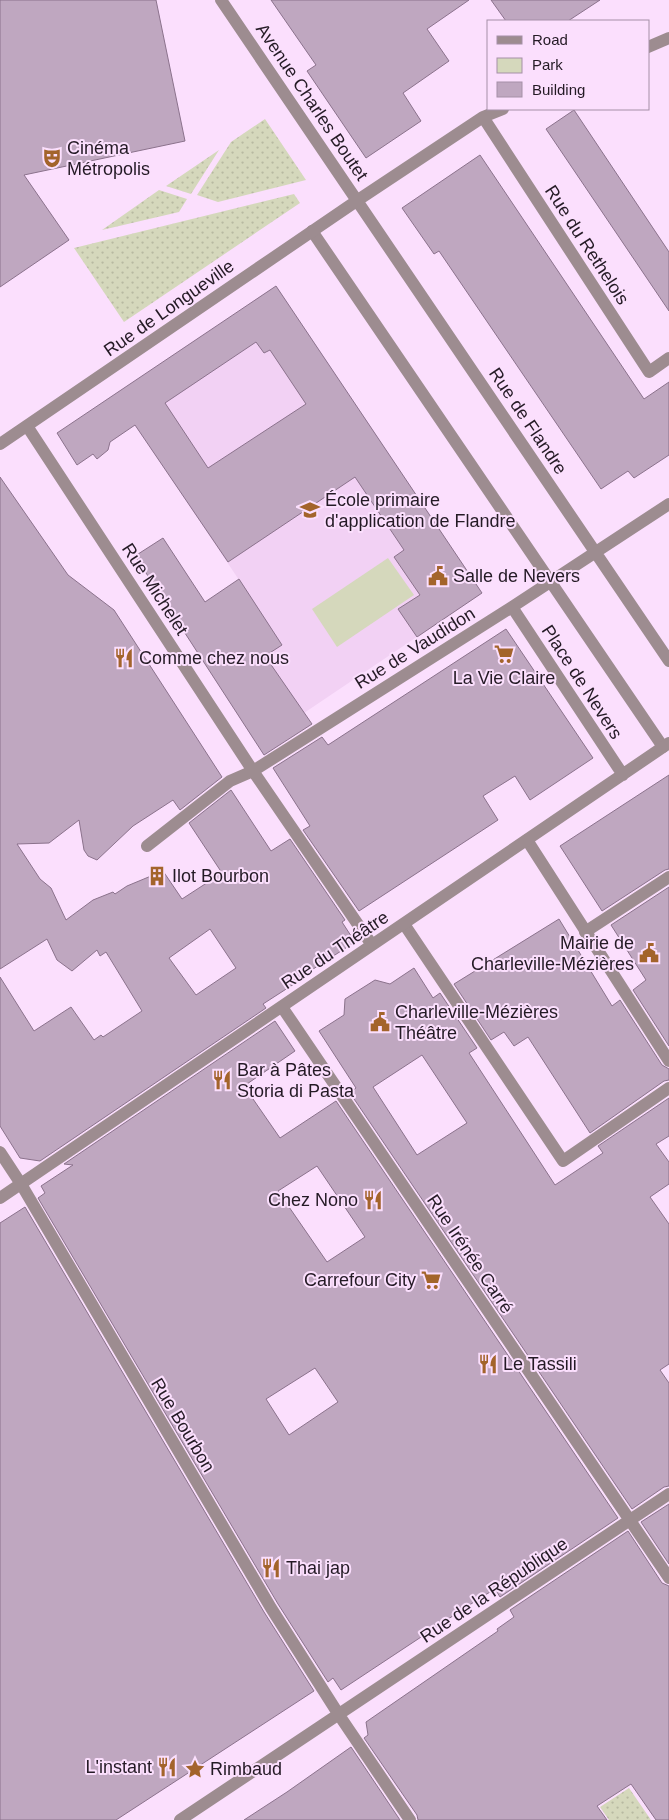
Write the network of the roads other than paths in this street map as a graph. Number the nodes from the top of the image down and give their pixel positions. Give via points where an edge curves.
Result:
1 (221, 0) edge
2 (669, 38) edge
3 (649, 47) edge
4 (501, 110) edge
5 (483, 118) junction
6 (358, 200) junction
7 (312, 231) junction
8 (669, 358) edge
9 (27, 426) junction
10 (0, 444) edge
11 (669, 504) edge
12 (596, 552) junction
13 (550, 583) junction
14 (512, 608) junction
15 (669, 661) edge
16 (666, 745) edge
17 (253, 771) junction
18 (623, 775) junction
19 (527, 840) junction
20 (147, 846) dead end
21 (669, 877) edge
22 (404, 924) junction
23 (585, 932) junction
24 (372, 945) junction
25 (282, 1007) junction
26 (669, 1061) edge
27 (669, 1088) edge
28 (0, 1152) edge
29 (21, 1184) junction
30 (0, 1198) edge
31 (669, 1494) edge
32 (630, 1521) junction
33 (669, 1578) edge
34 (339, 1715) junction
35 (180, 1820) edge
36 (410, 1820) edge

1 - 6 street, Avenue Charles Boutet
2 - 3 street
4 - 5 street, Rue de Longueville
5 - 6 street, Rue de Longueville
5 - 8 street, Rue du Rethelois via 649,372
6 - 7 street, Rue de Longueville
6 - 12 street, Rue de Flandre
7 - 9 street, Rue de Longueville
7 - 13 street
9 - 10 street, Rue de Longueville
9 - 17 street, Rue Michelet
11 - 12 street, Rue de Vaudidon
12 - 13 street, Rue de Vaudidon
12 - 15 street, Rue de Flandre
13 - 14 street, Rue de Vaudidon
13 - 16 street
14 - 17 street, Rue de Vaudidon
14 - 18 street, Place de Nevers
16 - 18 street, Rue du Théâtre
17 - 20 street via 230,781
17 - 24 street, Rue Michelet
18 - 19 street, Rue du Théâtre
19 - 22 street, Rue du Théâtre
19 - 23 street
21 - 23 street
22 - 24 street, Rue du Théâtre
22 - 27 street via 563,1161
23 - 26 street
24 - 25 street, Rue du Théâtre
25 - 29 street, Rue du Théâtre
25 - 32 street, Rue Irénée Carré
28 - 29 street, Rue Bourbon
29 - 30 street, Rue du Théâtre
29 - 34 street, Rue Bourbon via 271,1608
31 - 32 street, Rue de la République
32 - 33 street, Rue Irénée Carré
32 - 34 street, Rue de la République
34 - 35 street, Rue de la République
34 - 36 street, Rue Bourbon

